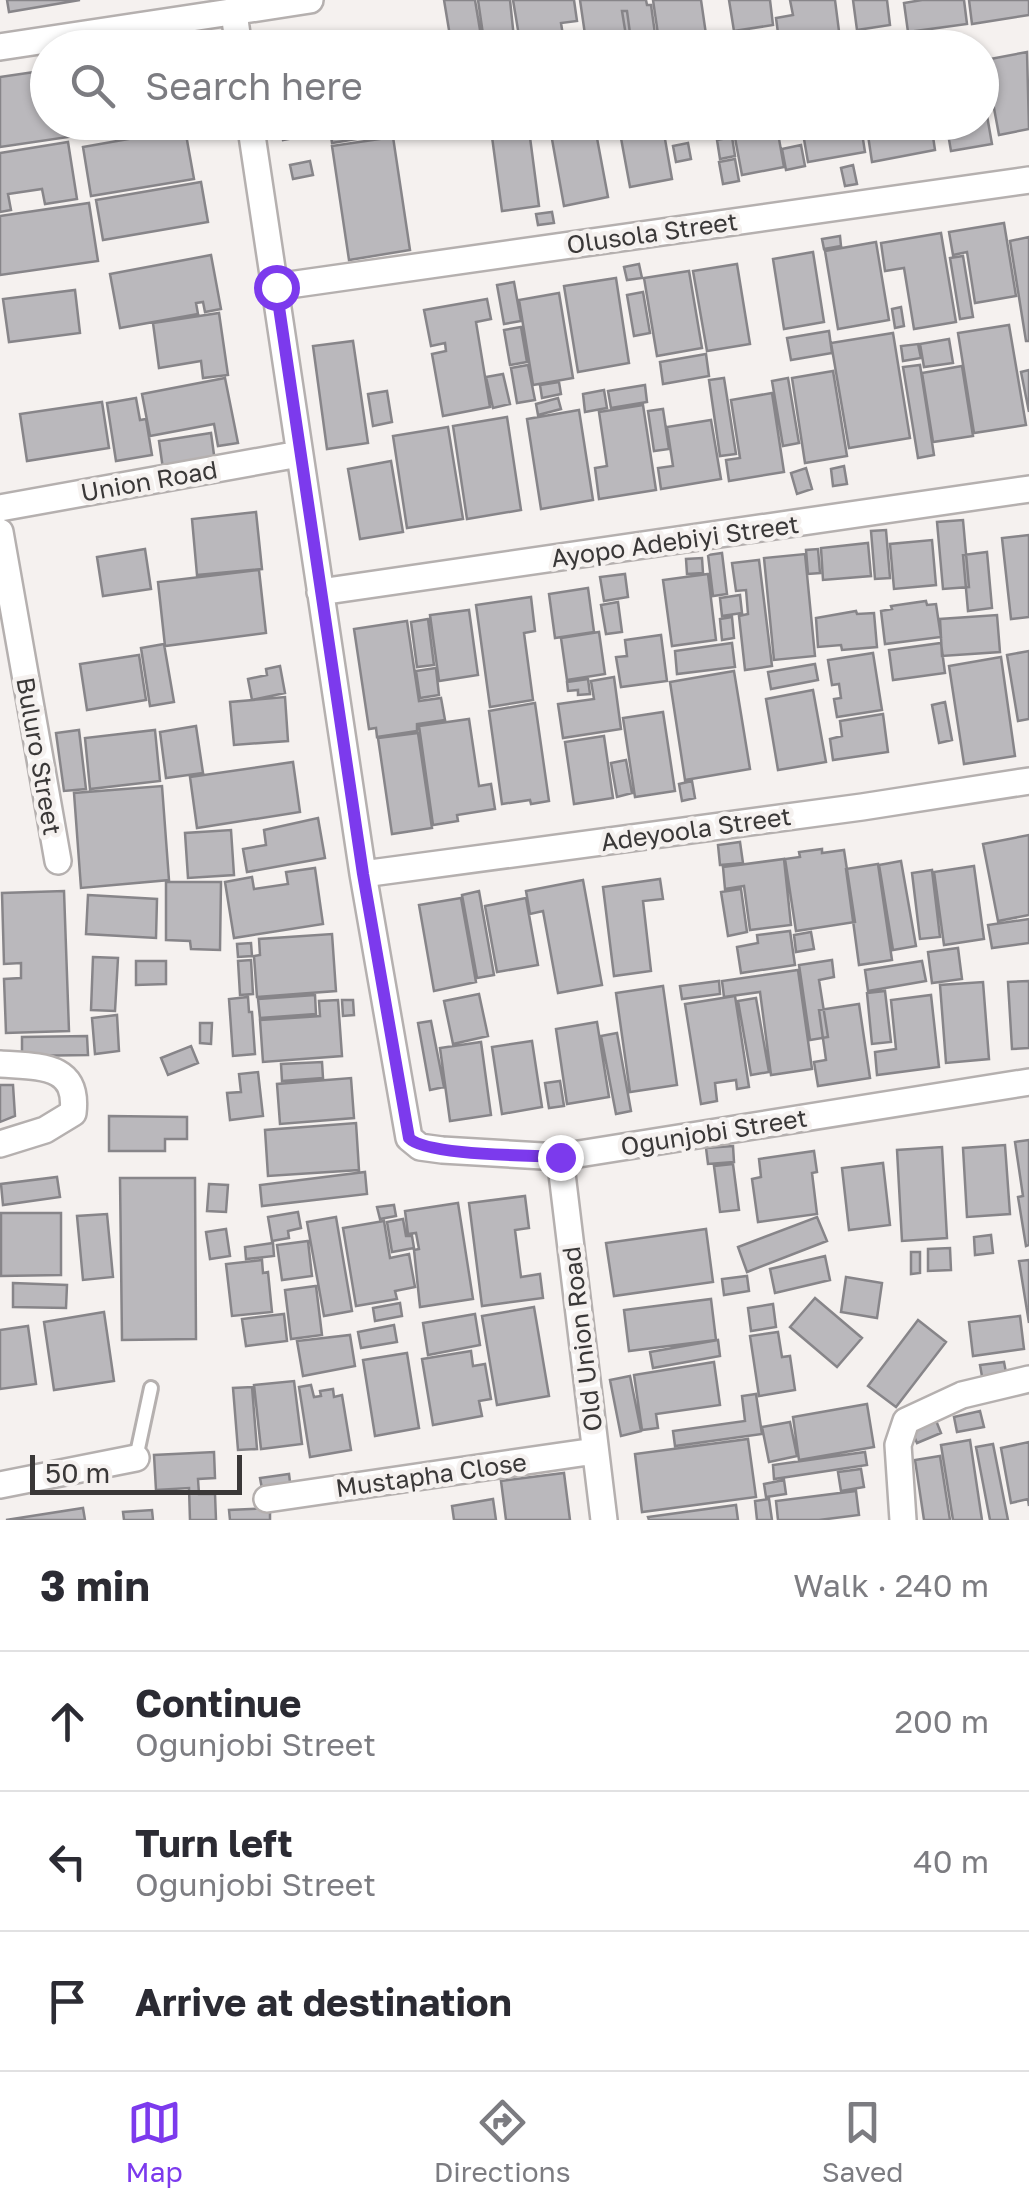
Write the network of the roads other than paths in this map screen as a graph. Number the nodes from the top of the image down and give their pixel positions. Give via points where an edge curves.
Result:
1 (295, 1) edge
2 (234, 13) junction
3 (113, 30) edge
4 (236, 30) edge
5 (30, 42) edge
6 (0, 46) edge
7 (253, 140) edge
8 (1029, 180) edge
9 (276, 287) junction
10 (299, 454) junction
11 (1029, 490) edge
12 (0, 508) edge
13 (0, 532) edge
14 (320, 592) junction
15 (1029, 781) edge
16 (58, 862) dead end
17 (363, 874) junction
18 (0, 1064) edge
19 (1029, 1082) edge
20 (0, 1144) edge
21 (560, 1157) junction
22 (1029, 1379) edge
23 (151, 1388) dead end
24 (595, 1451) junction
25 (136, 1458) joint
26 (0, 1485) edge
27 (266, 1499) dead end
28 (604, 1520) edge
29 (903, 1520) edge

1 - 2 street
2 - 3 street
2 - 4 street
5 - 6 street
7 - 9 street, Ogunjobi Street
8 - 9 street, Olusola Street
9 - 10 street, Ogunjobi Street
10 - 12 street, Union Road
10 - 14 street, Ogunjobi Street
11 - 14 street, Ayopo Adebiyi Street
13 - 16 street, Buluro Street
14 - 17 street, Ogunjobi Street
15 - 17 street, Adeyoola Street
17 - 21 street, Ogunjobi Street via 409,1138 442,1150
18 - 20 street via 58,1072 75,1096 73,1114
19 - 21 street, Ogunjobi Street
21 - 24 street, Old Union Road
22 - 29 street via 962,1395 906,1421 898,1445
23 - 25 lane
24 - 27 street, Mustapha Close
24 - 28 street, Old Union Road
25 - 26 street

